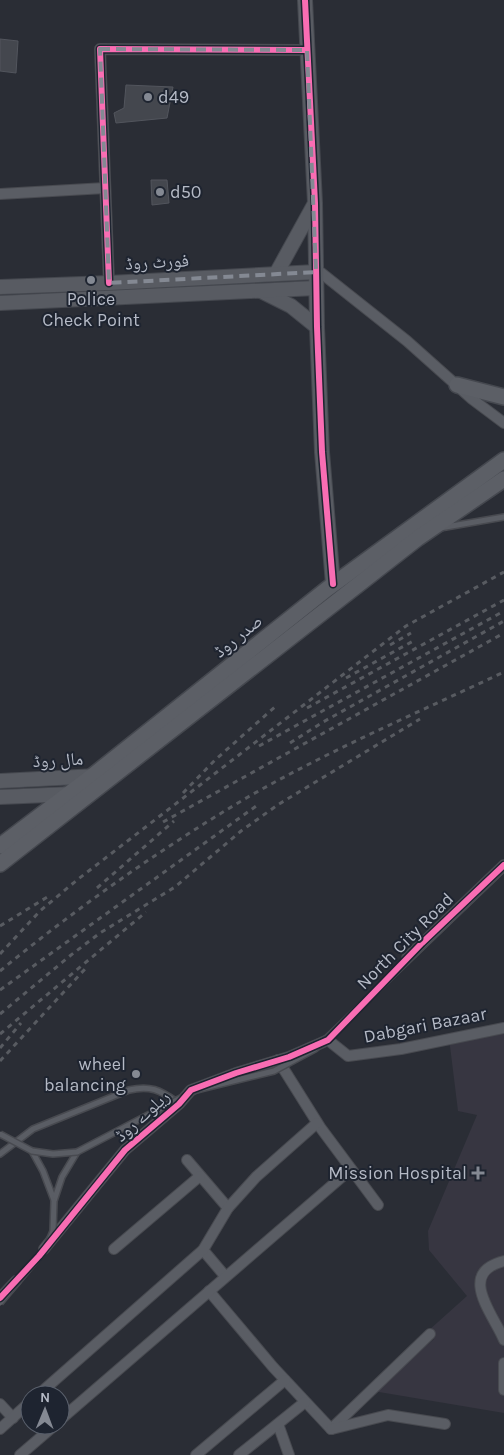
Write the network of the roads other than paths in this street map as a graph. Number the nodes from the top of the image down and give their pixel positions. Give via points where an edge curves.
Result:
1 (305, 0) edge
2 (308, 50) junction
3 (105, 188) junction
4 (0, 194) edge
5 (315, 203) junction
6 (316, 270) junction
7 (276, 274) junction
8 (109, 283) junction
9 (0, 287) edge
10 (316, 288) junction
11 (260, 290) junction
12 (0, 303) edge
13 (317, 327) junction
14 (456, 385) junction
15 (504, 397) edge
16 (504, 423) edge
17 (504, 460) edge
18 (504, 479) edge
19 (504, 518) edge
20 (429, 530) junction
21 (333, 584) junction
22 (0, 781) edge
23 (93, 784) junction
24 (70, 794) junction
25 (0, 797) edge
26 (0, 846) edge
27 (0, 864) edge
28 (504, 866) edge
29 (504, 1028) edge
30 (328, 1040) junction
31 (278, 1060) junction
32 (179, 1104) junction
33 (318, 1123) junction
34 (0, 1134) edge
35 (32, 1152) junction
36 (77, 1152) junction
37 (0, 1154) edge
38 (187, 1160) dead end
39 (351, 1170) junction
40 (200, 1176) junction
41 (54, 1201) junction
42 (378, 1205) dead end
43 (228, 1208) junction
44 (114, 1248) dead end
45 (203, 1250) junction
46 (504, 1261) edge
47 (225, 1276) junction
48 (209, 1291) junction
49 (0, 1298) edge
50 (0, 1303) edge
51 (430, 1334) dead end
52 (504, 1340) edge
53 (504, 1363) edge
54 (285, 1380) junction
55 (49, 1385) edge
56 (504, 1390) edge
57 (305, 1402) junction
58 (0, 1404) edge
59 (20, 1411) edge
60 (70, 1411) edge
61 (12, 1418) junction
62 (278, 1424) junction
63 (444, 1424) dead end
64 (0, 1429) edge
65 (331, 1429) junction
66 (43, 1435) edge
67 (20, 1455) edge
68 (196, 1455) edge
69 (238, 1455) edge
70 (289, 1455) edge

1 - 2 street
2 - 3 street via 100,49
2 - 5 street
3 - 4 street
3 - 8 street
5 - 6 street
5 - 7 street
6 - 7 street, فورٹ روڈ
6 - 10 street
6 - 14 street via 407,341
7 - 8 street, فورٹ روڈ
8 - 9 street, فورٹ روڈ
10 - 11 street, فورٹ روڈ
10 - 13 street
11 - 12 street, فورٹ روڈ
11 - 13 street via 291,306
13 - 21 street via 322,452
14 - 15 main road
14 - 16 street
17 - 21 main road, صدر روڈ
18 - 20 main road, صدر روڈ
19 - 20 lane
20 - 23 main road, صدر روڈ via 117,774
21 - 23 main road, صدر روڈ
22 - 23 street, مال روڈ
23 - 24 main road, صدر روڈ
23 - 27 main road, صدر روڈ
24 - 25 street, مال روڈ
24 - 26 main road, صدر روڈ
28 - 30 street, North City Road via 422,943
28 - 36 lane, bridge via 314,1049 257,1077 243,1077 196,1090
29 - 30 street, Dabgari Bazaar via 348,1056
30 - 31 street, ریلوے روڈ
31 - 32 street, ریلوے روڈ via 191,1090
31 - 33 street
32 - 37 lane via 160,1090 139,1087 33,1129
32 - 49 street, ریلوے روڈ via 126,1150
33 - 39 street
33 - 43 street via 256,1177
34 - 35 lane, bridge
35 - 36 lane, bridge
35 - 41 lane
36 - 41 lane via 62,1177
38 - 40 street
39 - 42 street
39 - 47 street
40 - 43 street
40 - 44 street
41 - 50 lane, bridge via 53,1231 46,1248
43 - 45 street
45 - 47 street
45 - 55 street
46 - 52 street via 489,1268 480,1290 483,1303
47 - 48 street
48 - 54 street
48 - 60 street
51 - 65 street
53 - 56 street
54 - 57 street
54 - 68 street
57 - 62 street
57 - 65 street
58 - 61 street
59 - 61 street
61 - 64 street
62 - 69 street
62 - 70 street
63 - 65 street via 388,1415
66 - 67 street

